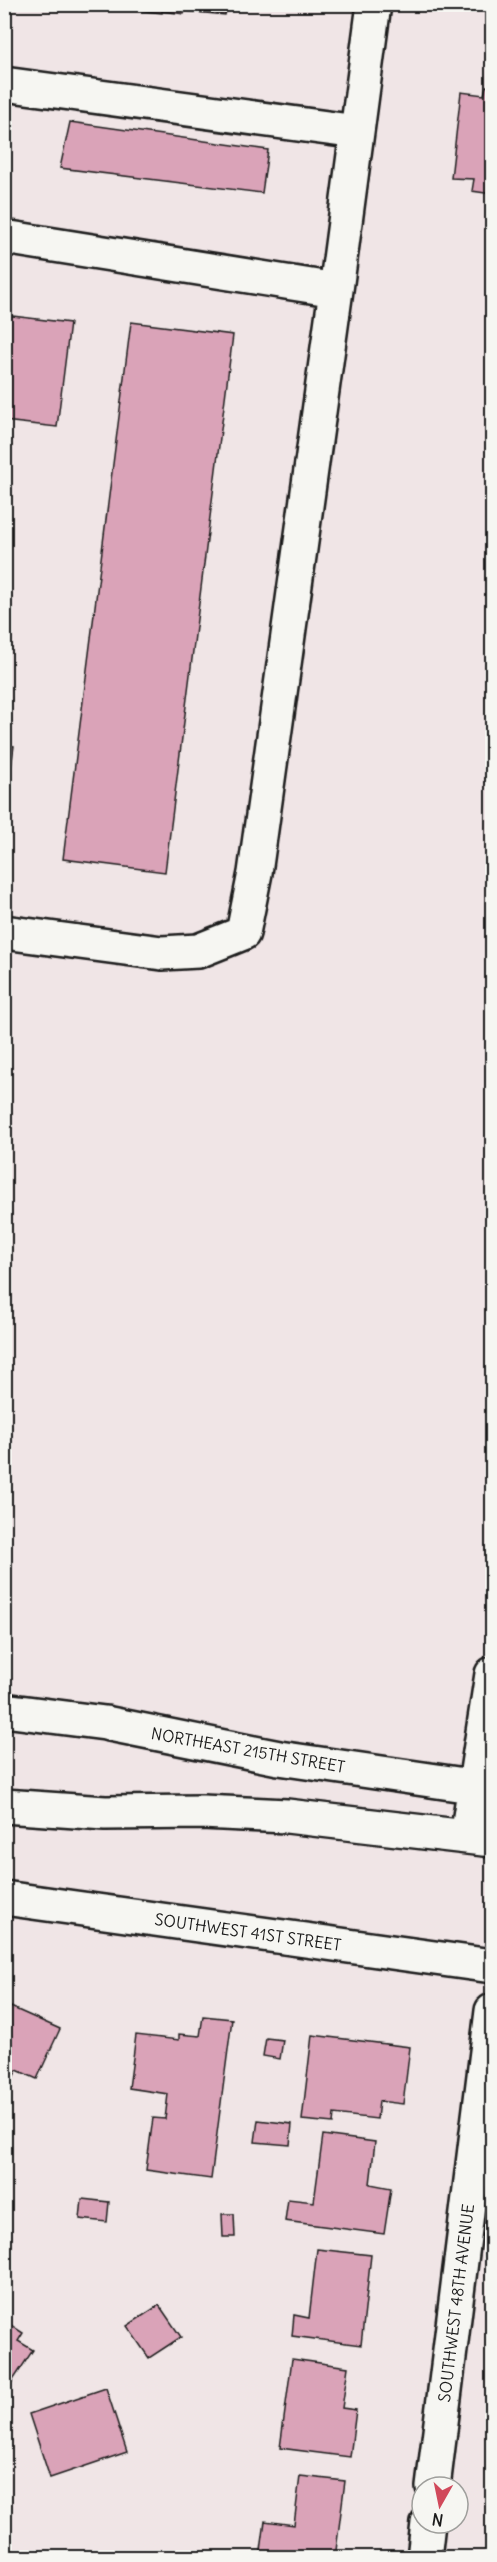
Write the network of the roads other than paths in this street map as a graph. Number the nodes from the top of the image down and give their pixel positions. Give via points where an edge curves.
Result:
1 (374, 4) edge
2 (4, 84) edge
3 (357, 132) junction
4 (4, 237) edge
5 (336, 290) junction
6 (4, 932) edge
7 (492, 1674) edge
8 (4, 1710) edge
9 (483, 1788) edge
10 (4, 1806) edge
11 (480, 1838) edge
12 (4, 1898) edge
13 (492, 1966) edge
14 (492, 2011) edge
15 (434, 2475) edge
16 (427, 2535) edge
17 (424, 2558) edge

1 - 3 street
2 - 3 street
3 - 5 street
4 - 5 street
5 - 6 street via 255,873 243,933 198,951 162,953
7 - 9 street
8 - 9 street, NORTHEAST 215TH STREET via 105,1723 279,1758
9 - 11 street
10 - 11 street via 105,1813 287,1816
12 - 13 street, SOUTHWEST 41ST STREET
14 - 15 street, SOUTHWEST 48TH AVENUE
16 - 17 street

